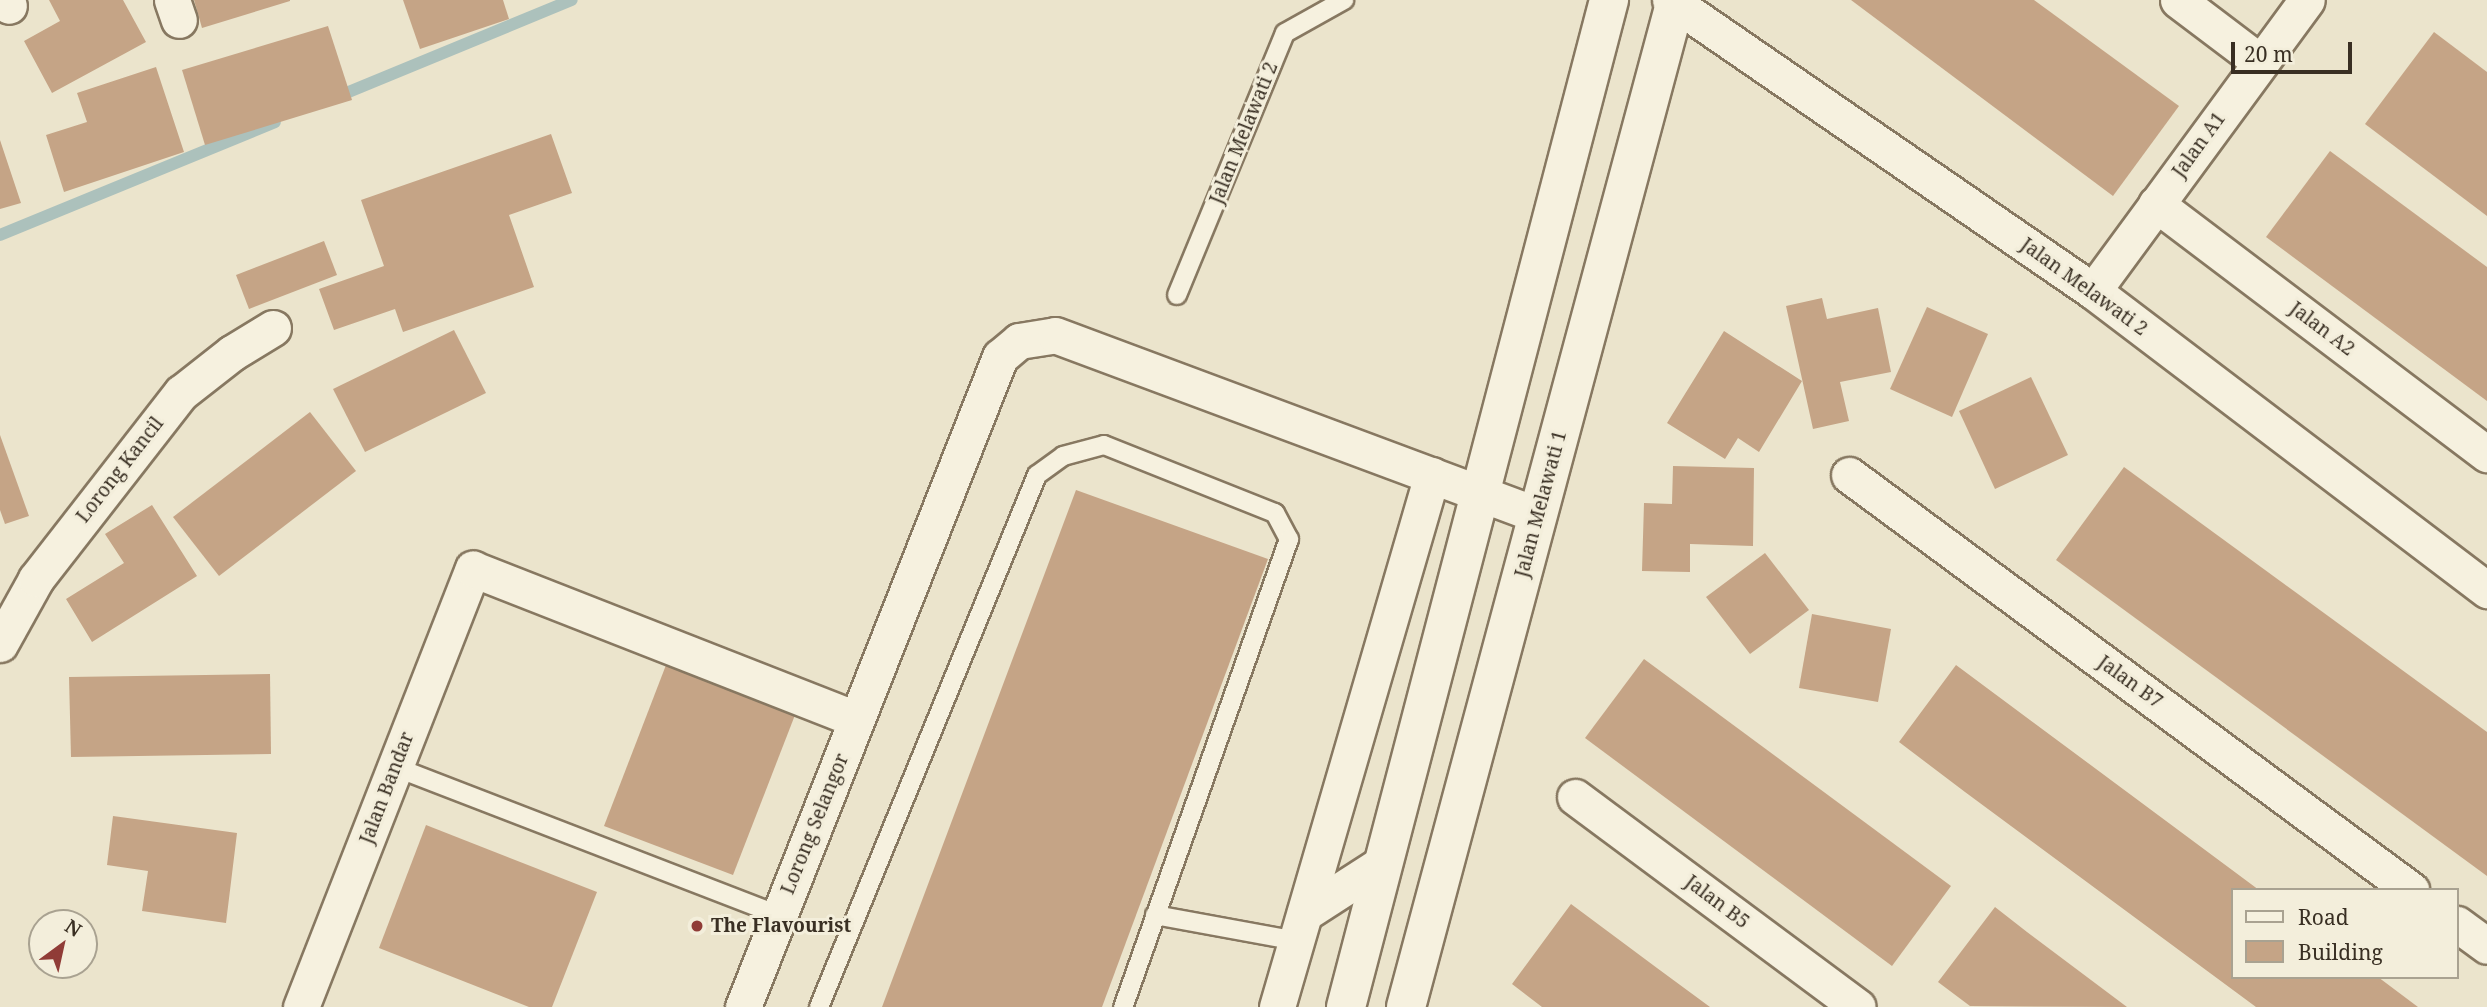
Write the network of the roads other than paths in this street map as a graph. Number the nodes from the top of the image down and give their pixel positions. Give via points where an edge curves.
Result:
1 (1344, 0) edge
2 (1609, 0) edge
3 (2178, 0) edge
4 (2307, 0) edge
5 (1674, 1) edge
6 (2260, 62) junction
7 (2157, 204) junction
8 (2093, 291) junction
9 (1177, 295) dead end
10 (274, 328) dead end
11 (2487, 454) edge
12 (1432, 475) junction
13 (1849, 475) dead end
14 (1480, 493) junction
15 (1538, 515) junction
16 (2487, 590) edge
17 (0, 644) edge
18 (856, 719) junction
19 (395, 767) junction
20 (1575, 797) dead end
21 (1384, 862) junction
22 (2408, 888) edge
23 (779, 915) junction
24 (1155, 915) junction
25 (2459, 925) edge
26 (1300, 927) junction
27 (2487, 946) edge
28 (1128, 1006) edge
29 (301, 1007) edge
30 (743, 1007) edge
31 (819, 1007) edge
32 (1277, 1007) edge
33 (1346, 1007) edge
34 (1406, 1007) edge
35 (1858, 1007) edge

1 - 9 lane, Jalan Melawati 2 via 1285,33
2 - 14 street
3 - 6 street
4 - 6 street, Jalan A1
5 - 8 street, Jalan Melawati 2
5 - 15 street, Jalan Melawati 1
6 - 7 street, Jalan A1
7 - 8 street, Jalan A1
7 - 11 street, Jalan A2
8 - 16 street, Jalan Melawati 2
10 - 17 street, Lorong Kancil via 232,353 181,393 36,579
12 - 14 street, Lorong Selangor
12 - 18 street, Lorong Selangor via 1055,335 1019,341 1000,356
12 - 26 street
13 - 22 street, Jalan B7
14 - 15 street, Lorong Selangor
14 - 21 street
15 - 34 street, Jalan Melawati 1
18 - 19 street, Jalan Bandar via 473,569
18 - 23 street, Lorong Selangor
19 - 23 lane
19 - 29 street, Jalan Bandar
20 - 35 street, Jalan B5
21 - 26 street
21 - 33 street
23 - 30 street, Lorong Selangor
24 - 26 lane
24 - 28 lane
24 - 31 lane via 1289,539 1275,513 1104,445 1063,456 1038,475
25 - 27 street
26 - 32 street

